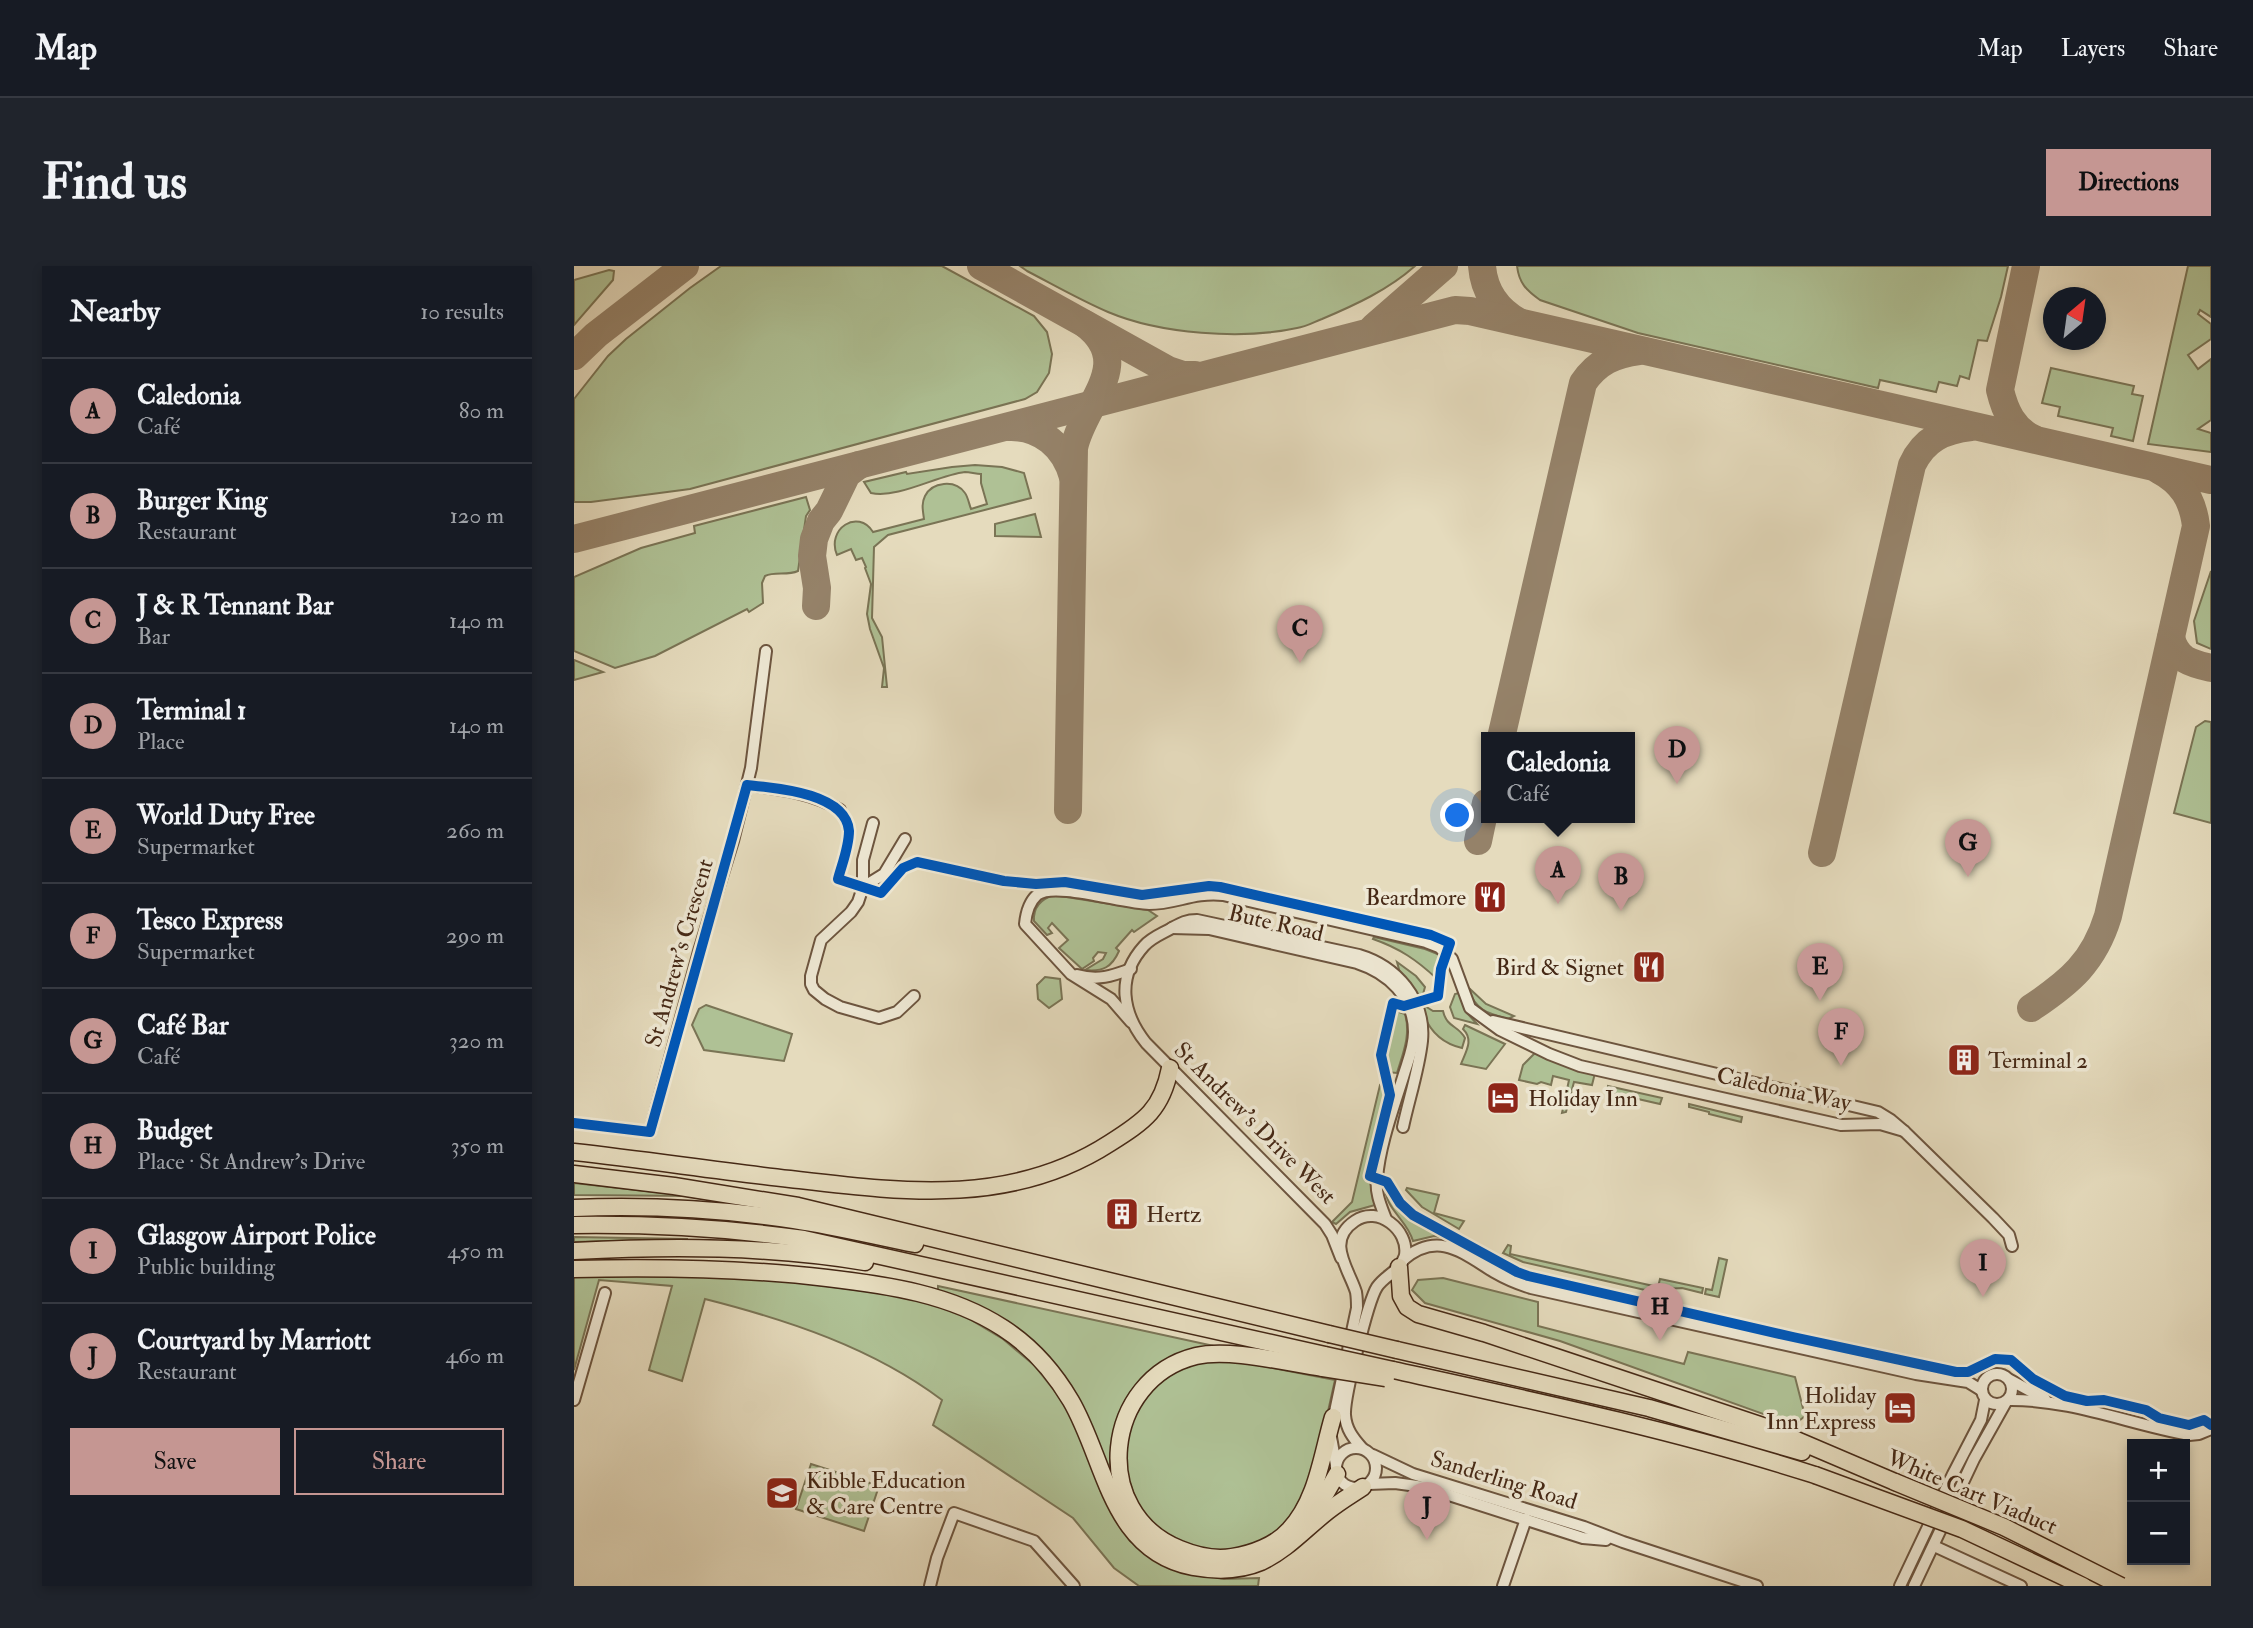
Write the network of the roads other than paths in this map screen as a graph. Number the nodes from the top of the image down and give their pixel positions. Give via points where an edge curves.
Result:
1 (766, 651) dead end
2 (747, 786) junction
3 (840, 810) dead end
4 (873, 823) dead end
5 (905, 839) dead end
6 (863, 887) junction
7 (1025, 924) joint
8 (1371, 964) junction
9 (1131, 969) junction
10 (1071, 974) junction
11 (914, 996) dead end
12 (1478, 1014) junction
13 (1131, 1022) junction
14 (1170, 1068) junction
15 (1403, 1127) dead end
16 (1904, 1131) junction
17 (650, 1132) dead end
18 (574, 1152) edge
19 (574, 1174) edge
20 (574, 1208) edge
21 (1386, 1219) junction
22 (574, 1225) edge
23 (2012, 1246) dead end
24 (574, 1251) edge
25 (1341, 1258) junction
26 (1401, 1263) junction
27 (574, 1269) edge
28 (1009, 1284) junction
29 (1147, 1291) junction
30 (605, 1293) dead end
31 (1324, 1362) junction
32 (2008, 1378) junction
33 (1983, 1395) junction
34 (574, 1400) edge
35 (2007, 1401) junction
36 (2059, 1404) junction
37 (1333, 1417) junction
38 (2211, 1429) edge
39 (1764, 1434) junction
40 (1362, 1448) junction
41 (1373, 1455) junction
42 (1336, 1470) junction
43 (1366, 1486) junction
44 (1526, 1519) junction
45 (1289, 1531) junction
46 (1623, 1542) junction
47 (1934, 1546) junction
48 (930, 1586) edge
49 (1074, 1586) edge
50 (1503, 1586) edge
51 (1757, 1586) edge
52 (1900, 1586) edge
53 (1914, 1586) edge
54 (2021, 1586) edge
55 (2083, 1586) edge
56 (2121, 1586) edge

1 - 2 street, St Andrew's Crescent
2 - 3 street via 811,797
2 - 17 street, St Andrew's Crescent
4 - 6 street via 863,860
5 - 6 street via 884,874
6 - 11 street via 851,912 821,940 811,984 840,1007 879,1018 897,1012
7 - 10 street, St Andrew's Drive West
7 - 12 street, Caledonia Way via 1039,893 1056,889 1147,904 1201,894 1223,895 1439,947 1452,959 1470,1009
8 - 9 street, Bute Road via 1209,929 1172,928 1144,946
8 - 15 street via 1389,969 1402,981 1420,1017 1422,1042
8 - 21 street via 1399,990 1414,1030 1377,1175 1377,1195
9 - 10 street via 1101,979
9 - 13 street, St Andrew's Drive West via 1126,1007
10 - 13 street, St Andrew's Drive West via 1111,999
12 - 16 street, Caledonia Way via 1520,1028 1871,1109
12 - 16 street, Caledonia Way via 1500,1030 1580,1066 1841,1125 1880,1125
13 - 14 street, St Andrew's Drive West
14 - 18 highway via 1161,1100 1123,1135 1065,1168 985,1189 853,1186
14 - 25 street, St Andrew's Drive West via 1325,1224
16 - 23 street via 2009,1235
19 - 29 highway via 798,1206
20 - 29 highway via 687,1209 794,1220
21 - 25 street via 1373,1216 1355,1221 1343,1235
21 - 26 street via 1403,1240
22 - 28 highway via 757,1232
24 - 28 highway via 690,1248 783,1252
25 - 37 street, St Andrew's Drive West via 1356,1293 1357,1308
26 - 33 street via 1426,1247 1448,1247 1531,1288 1904,1372 1969,1381
26 - 39 highway via 1401,1296 1418,1314 1484,1333
26 - 40 street via 1372,1296 1345,1410 1351,1435
27 - 43 highway via 674,1267 796,1274 899,1289 974,1312 1020,1340 1047,1368 1080,1419 1127,1524 1155,1551 1187,1566 1226,1570 1258,1563 1290,1545 1327,1511
28 - 31 highway
29 - 39 highway, bridge
30 - 34 street
31 - 45 highway via 1222,1354 1183,1360 1141,1391 1119,1438 1119,1468 1130,1505 1149,1530 1176,1548 1228,1558 1264,1547
31 - 55 highway, White Cart Viaduct, bridge via 1547,1403 1759,1457 1928,1516
32 - 33 street via 1989,1376 1982,1385
32 - 35 street via 2012,1387
32 - 36 street
33 - 35 street via 1994,1405
33 - 52 street via 1980,1420
35 - 36 street
35 - 47 street
36 - 38 street via 2189,1435
37 - 42 street, St Andrew's Drive West
37 - 45 highway via 1313,1491
39 - 56 highway, White Cart Viaduct, bridge via 2004,1527
40 - 41 street
40 - 42 street via 1342,1453
41 - 43 street via 1376,1474
41 - 46 street, Sanderling Road via 1413,1474
42 - 43 street via 1344,1484
42 - 45 highway via 1320,1501
43 - 44 street, Sanderling Road via 1424,1487
44 - 46 street, Sanderling Road via 1583,1538
44 - 50 street
46 - 51 street, Sanderling Road
47 - 53 street
47 - 54 street
48 - 49 street via 954,1514 1034,1541

